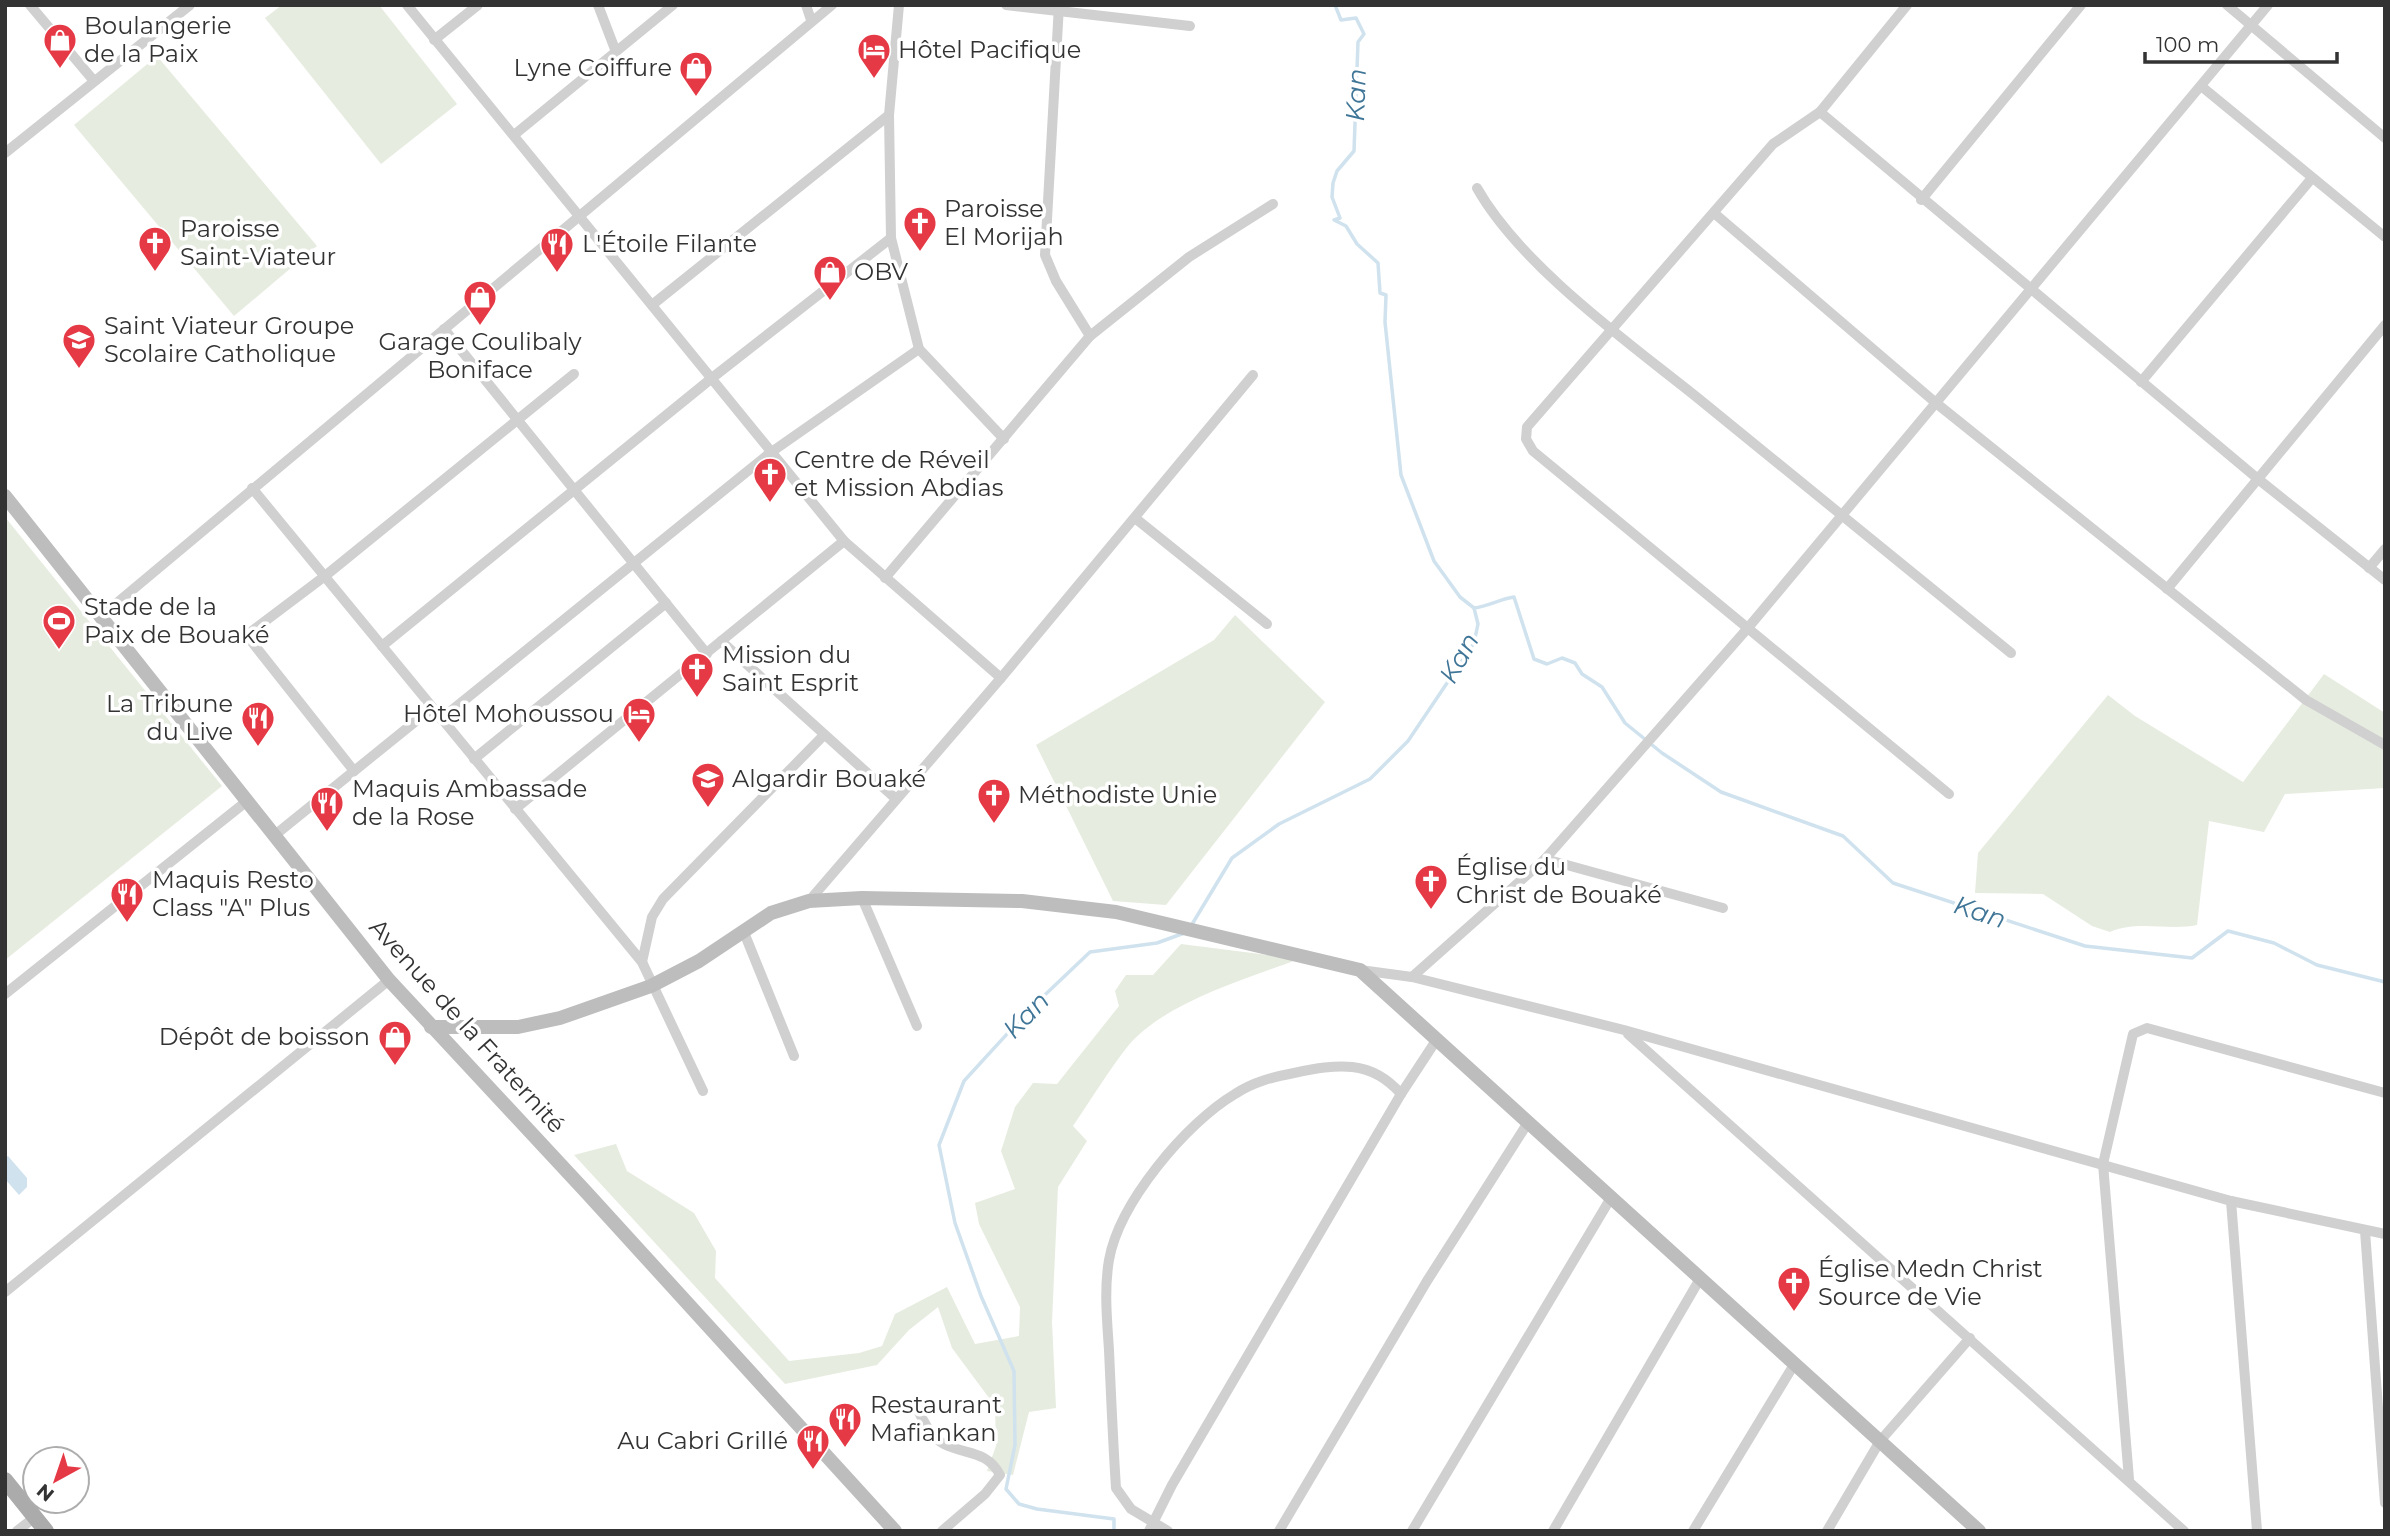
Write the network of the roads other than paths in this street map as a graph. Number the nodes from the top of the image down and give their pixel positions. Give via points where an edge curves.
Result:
1 (30, 5) edge
2 (190, 5) edge
3 (407, 5) edge
4 (478, 5) edge
5 (598, 5) edge
6 (673, 5) edge
7 (806, 5) edge
8 (832, 5) edge
9 (899, 5) edge
10 (1006, 5) edge
11 (1907, 5) edge
12 (2081, 5) edge
13 (2227, 5) edge
14 (2268, 5) edge
15 (1059, 9) edge
16 (464, 10) edge
17 (811, 20) junction
18 (2252, 25) junction
19 (1190, 26) dead end
20 (434, 40) junction
21 (616, 52) junction
22 (94, 81) junction
23 (2201, 86) junction
24 (1820, 112) junction
25 (889, 116) junction
26 (514, 135) junction
27 (2385, 138) edge
28 (5, 153) edge
29 (2312, 178) junction
30 (1478, 188) dead end
31 (1922, 200) junction
32 (1273, 204) dead end
33 (1714, 213) junction
34 (578, 215) junction
35 (2385, 237) edge
36 (891, 238) junction
37 (2031, 290) junction
38 (652, 305) junction
39 (2385, 326) edge
40 (444, 328) junction
41 (1611, 328) junction
42 (1090, 336) junction
43 (919, 349) junction
44 (574, 374) dead end
45 (1253, 375) dead end
46 (712, 378) junction
47 (2141, 382) junction
48 (1936, 403) junction
49 (519, 420) junction
50 (1004, 439) junction
51 (770, 453) junction
52 (2258, 479) junction
53 (252, 488) junction
54 (574, 490) junction
55 (5, 496) edge
56 (1843, 515) junction
57 (1135, 518) junction
58 (844, 541) junction
59 (2385, 549) edge
60 (633, 563) junction
61 (2369, 568) junction
62 (325, 576) junction
63 (884, 578) junction
64 (2385, 580) edge
65 (2167, 589) junction
66 (666, 603) junction
67 (100, 617) junction
68 (1267, 624) dead end
69 (1747, 629) junction
70 (721, 641) junction
71 (382, 646) junction
72 (707, 653) junction
73 (2011, 653) dead end
74 (1001, 678) junction
75 (432, 708) junction
76 (441, 719) junction
77 (824, 734) junction
78 (2385, 745) edge
79 (474, 759) junction
80 (354, 771) junction
81 (1949, 794) dead end
82 (895, 798) junction
83 (247, 801) junction
84 (515, 809) junction
85 (275, 835) junction
86 (1545, 859) junction
87 (862, 898) junction
88 (809, 901) junction
89 (1723, 908) dead end
90 (743, 930) junction
91 (642, 962) junction
92 (1360, 970) junction
93 (1412, 977) junction
94 (389, 981) junction
95 (651, 986) junction
96 (5, 994) edge
97 (917, 1026) dead end
98 (431, 1027) junction
99 (1624, 1030) junction
100 (1437, 1039) junction
101 (794, 1056) dead end
102 (703, 1091) dead end
103 (2385, 1093) edge
104 (1401, 1094) junction
105 (1529, 1121) junction
106 (2103, 1164) junction
107 (1612, 1196) junction
108 (2231, 1201) junction
109 (2365, 1231) junction
110 (2385, 1234) edge
111 (1701, 1277) junction
112 (5, 1292) edge
113 (1970, 1338) junction
114 (1795, 1363) junction
115 (915, 1405) dead end
116 (1880, 1441) junction
117 (2129, 1479) junction
118 (5, 1480) edge
119 (2385, 1503) edge
120 (35, 1517) junction
121 (1964, 1525) edge
122 (1150, 1527) edge
123 (17, 1531) edge
124 (46, 1531) edge
125 (894, 1531) edge
126 (942, 1531) edge
127 (1168, 1531) edge
128 (1279, 1531) edge
129 (1412, 1531) edge
130 (1553, 1531) edge
131 (1693, 1531) edge
132 (1827, 1531) edge
133 (1979, 1531) edge
134 (2184, 1531) edge
135 (2257, 1531) edge

1 - 22 street
2 - 22 street
3 - 20 street
4 - 16 street
5 - 21 street
6 - 21 street
7 - 17 street
8 - 17 street
9 - 25 street
10 - 15 street
11 - 24 street
12 - 31 street
13 - 18 street
14 - 18 street
15 - 19 street
15 - 42 street via 1045,255
16 - 20 street
17 - 34 street
18 - 23 street
18 - 27 street
20 - 26 street
21 - 26 street
22 - 28 street
23 - 29 street
23 - 37 street
24 - 31 street
24 - 33 street via 1773,144
25 - 36 street
25 - 38 street
26 - 34 street
29 - 35 street
29 - 47 street
30 - 41 street via 1493,217 1520,247
31 - 37 street
32 - 42 street via 1189,257
33 - 41 street
33 - 48 street
34 - 38 street
34 - 40 street
36 - 43 street
36 - 46 street
37 - 47 street
37 - 48 street
38 - 46 street
39 - 52 street
40 - 49 street
40 - 53 street
41 - 56 street
41 - 69 street via 1527,427 1526,439 1533,451
42 - 50 street
43 - 50 street
43 - 51 street
44 - 49 street
45 - 57 street
46 - 51 street
46 - 54 street
47 - 52 street
48 - 56 street
48 - 65 street
49 - 54 street
49 - 62 street
50 - 63 street
51 - 58 street
51 - 60 street
52 - 61 street
52 - 65 street
53 - 62 street
53 - 67 street
54 - 60 street
54 - 71 street
55 - 67 street, Avenue de la Fraternité
56 - 69 street
56 - 73 street
57 - 68 street
57 - 74 street
58 - 63 street
58 - 70 street
59 - 61 street
60 - 66 street
60 - 76 street
61 - 64 street
62 - 71 street
62 - 80 street via 248,637
63 - 74 street
65 - 78 street via 2306,700
66 - 72 street
66 - 79 street
67 - 83 street, Avenue de la Fraternité
69 - 81 street
69 - 86 street
70 - 72 street
70 - 77 street
71 - 75 street
72 - 84 street
74 - 82 street
75 - 76 street
75 - 80 street
76 - 79 street
77 - 82 street
77 - 91 street via 663,899 652,917
79 - 84 street
80 - 85 street
82 - 88 street
83 - 85 street, Avenue de la Fraternité
83 - 96 street
84 - 91 street
85 - 94 street, Avenue de la Fraternité
86 - 89 street
86 - 93 street
87 - 88 street
87 - 92 street via 1022,901 1116,912
87 - 97 street
88 - 90 street via 771,913
90 - 95 street via 699,961
90 - 101 street
91 - 95 street
92 - 93 street
92 - 100 street
93 - 99 street
94 - 98 street, Avenue de la Fraternité
94 - 112 street
95 - 98 street via 560,1018 518,1027
95 - 102 street
98 - 125 street, Avenue de la Fraternité
99 - 106 street
99 - 113 street
100 - 104 street
100 - 105 street
103 - 106 street via 2139,1029 2133,1034
104 - 122 street
104 - 122 street via 1387,1078 1363,1067 1266,1078 1199,1120 1159,1163 1137,1197 1109,1258 1106,1294 1116,1488
105 - 107 street
105 - 128 street via 1427,1281
106 - 108 street
106 - 117 street
107 - 111 street
107 - 129 street
108 - 109 street
108 - 135 street
109 - 110 street
109 - 119 street
111 - 114 street
111 - 130 street
113 - 116 street
113 - 117 street
114 - 116 street
114 - 131 street
115 - 126 street via 942,1444 979,1454 994,1463 1000,1475
116 - 121 street
116 - 132 street
117 - 134 street
118 - 120 main road
120 - 123 street
120 - 124 main road
121 - 133 street
122 - 127 street

